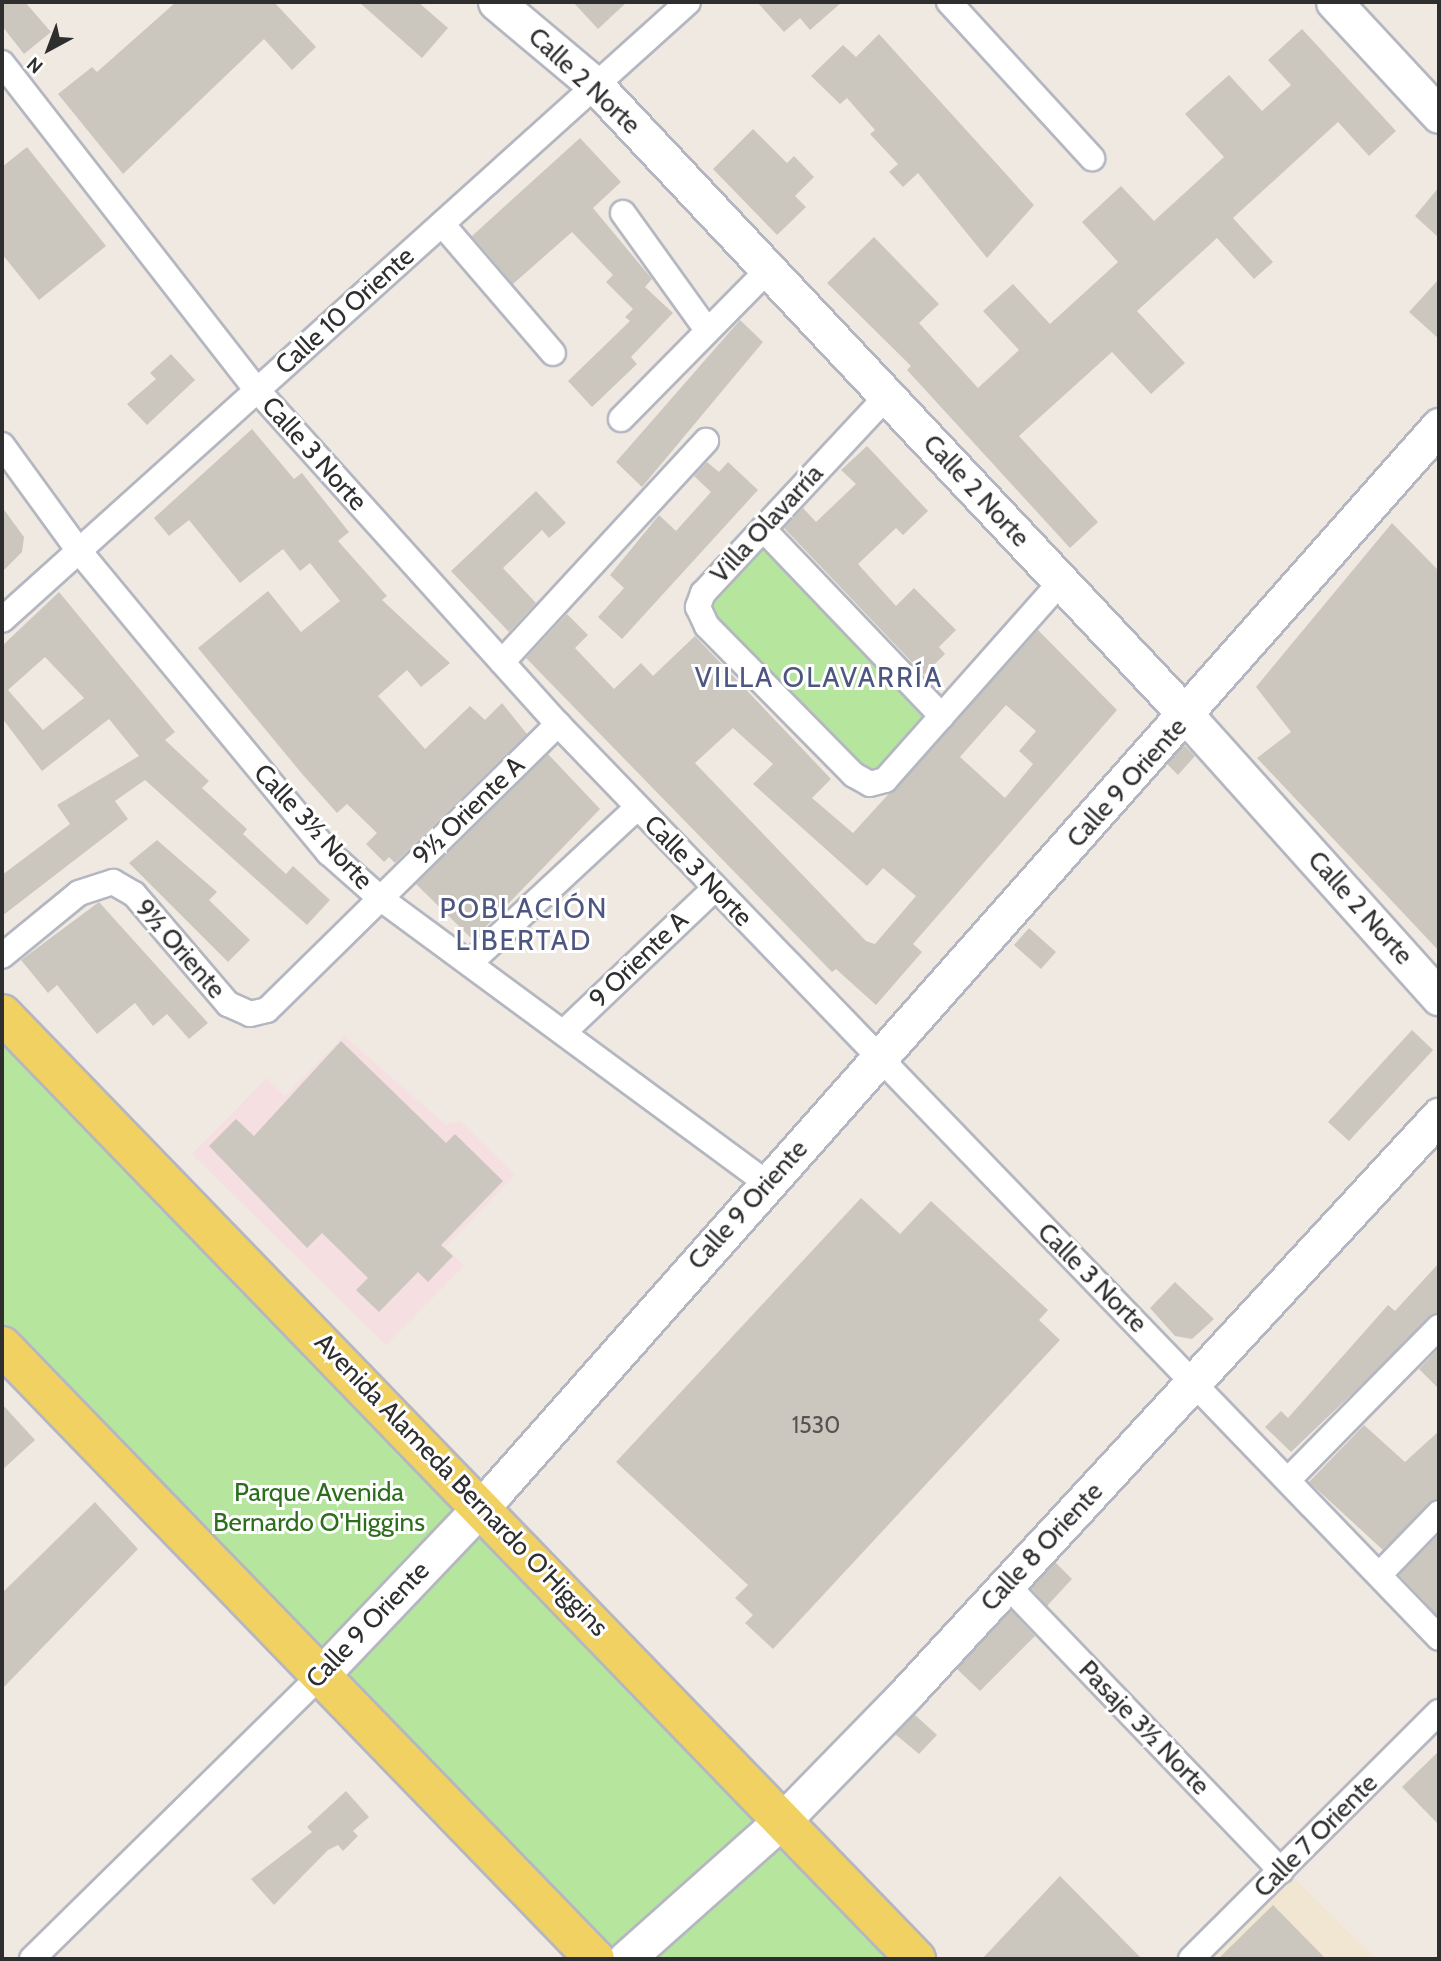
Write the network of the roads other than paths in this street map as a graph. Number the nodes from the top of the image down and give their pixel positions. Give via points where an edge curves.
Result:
1 (496, 2) edge
2 (688, 2) edge
3 (949, 2) edge
4 (1334, 2) edge
5 (2, 63) edge
6 (595, 85) junction
7 (1439, 115) edge
8 (1092, 158) dead end
9 (623, 213) dead end
10 (442, 223) junction
11 (768, 270) junction
12 (707, 330) junction
13 (553, 353) dead end
14 (257, 390) junction
15 (887, 396) junction
16 (621, 419) dead end
17 (1439, 426) edge
18 (706, 441) dead end
19 (2, 445) edge
20 (763, 529) junction
21 (79, 551) junction
22 (1061, 582) junction
23 (2, 620) edge
24 (502, 662) junction
25 (942, 716) junction
26 (1187, 716) junction
27 (558, 724) junction
28 (637, 808) junction
29 (714, 889) junction
30 (380, 898) junction
31 (2, 956) edge
32 (470, 963) junction
33 (1439, 997) edge
34 (2, 1014) edge
35 (565, 1031) junction
36 (880, 1057) junction
37 (1439, 1116) edge
38 (766, 1182) junction
39 (1439, 1327) edge
40 (2, 1346) edge
41 (1192, 1380) junction
42 (1287, 1480) junction
43 (480, 1508) junction
44 (1439, 1513) edge
45 (1379, 1575) junction
46 (1007, 1585) junction
47 (1439, 1639) edge
48 (320, 1676) junction
49 (1439, 1712) edge
50 (782, 1821) junction
51 (1281, 1871) junction
52 (32, 1959) edge
53 (595, 1959) edge
54 (626, 1959) edge
55 (916, 1959) edge
56 (1191, 1959) edge

1 - 6 street, Calle 2 Norte
2 - 6 street, Calle 10 Oriente
3 - 8 street
4 - 7 street
5 - 14 street, Calle 3 Norte
6 - 10 street, Calle 10 Oriente
6 - 11 street, Calle 2 Norte
9 - 12 street
10 - 13 street
10 - 14 street, Calle 10 Oriente
11 - 12 street
11 - 15 street, Calle 2 Norte
12 - 16 street
14 - 21 street, Calle 10 Oriente
14 - 24 street, Calle 3 Norte
15 - 20 street, Villa Olavarría
15 - 22 street, Calle 2 Norte
17 - 26 street, Calle 9 Oriente
18 - 24 street
19 - 21 street, Calle 3½ Norte
20 - 25 street
20 - 25 street, Villa Olavarría via 703,593 698,607 707,626 854,775 870,784 885,780
21 - 23 street, Calle 10 Oriente
21 - 30 street, Calle 3½ Norte via 281,798
22 - 25 street, Villa Olavarría
22 - 26 street, Calle 2 Norte
24 - 27 street, Calle 3 Norte
26 - 33 street, Calle 2 Norte
26 - 36 street, Calle 9 Oriente
27 - 28 street, Calle 3 Norte
27 - 30 street, 9½ Oriente A
28 - 29 street, Calle 3 Norte
28 - 32 street
29 - 35 street, 9 Oriente A
29 - 36 street, Calle 3 Norte
30 - 31 street, 9½ Oriente via 273,1006 257,1013 228,1004 134,894 113,882 79,893
30 - 32 street, Calle 3½ Norte
32 - 35 street, Calle 3½ Norte
34 - 43 main road, Avenida Alameda Bernardo O'Higgins
35 - 38 street, Calle 3½ Norte
36 - 38 street, Calle 9 Oriente
36 - 41 street, Calle 3 Norte
37 - 41 street, Calle 8 Oriente
38 - 43 street, Calle 9 Oriente
39 - 42 street
40 - 48 main road
41 - 42 street, Calle 3 Norte
41 - 46 street, Calle 8 Oriente
42 - 45 street, Calle 3 Norte
43 - 48 street, Calle 9 Oriente
43 - 50 main road, Avenida Alameda Bernardo O'Higgins
44 - 45 street
45 - 47 street, Calle 3 Norte
46 - 50 street, Calle 8 Oriente
46 - 51 street, Pasaje 3½ Norte
48 - 52 street, Calle 9 Oriente
48 - 53 main road
49 - 51 street, Calle 7 Oriente
50 - 54 street, Calle 8 Oriente
50 - 55 main road, Avenida Alameda Bernardo O'Higgins
51 - 56 street, Calle 7 Oriente

